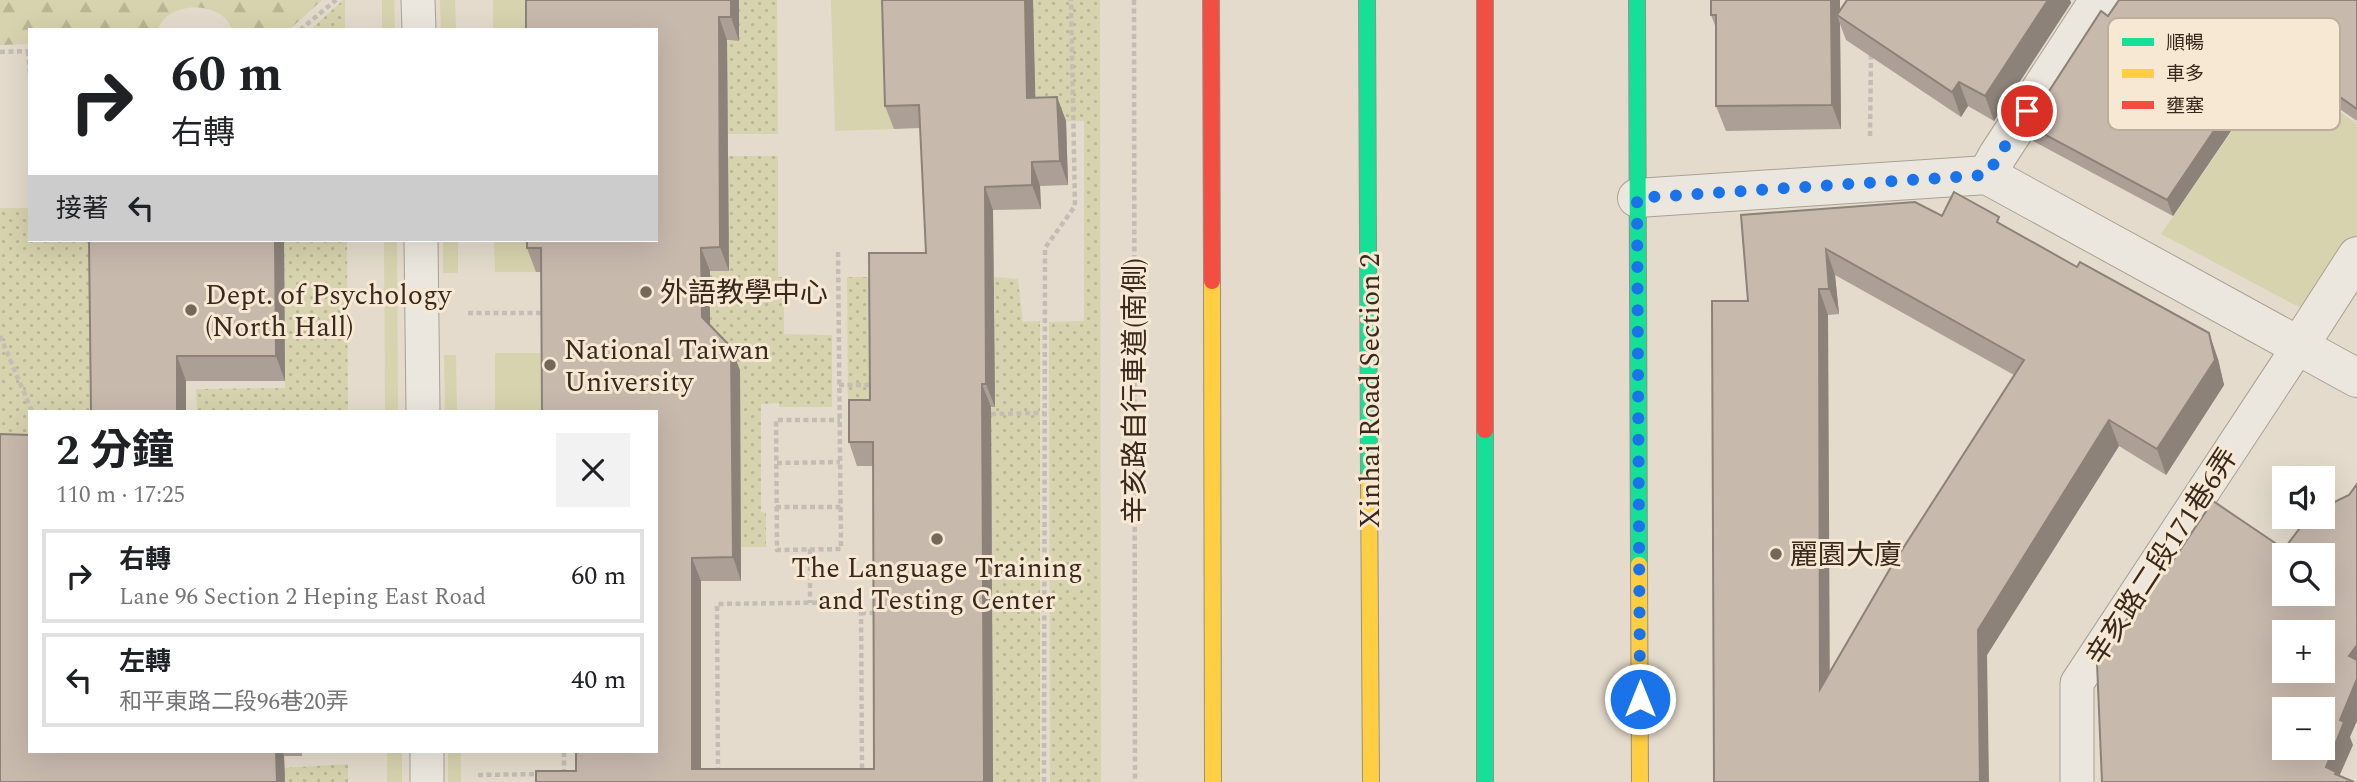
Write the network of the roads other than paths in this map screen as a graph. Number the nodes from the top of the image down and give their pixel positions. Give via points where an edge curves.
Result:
1 (418, 0) edge
2 (1211, 0) edge
3 (1367, 0) edge
4 (1485, 0) edge
5 (1637, 0) edge
6 (2099, 0) edge
7 (419, 28) edge
8 (1987, 175) junction
9 (1637, 198) junction
10 (421, 242) edge
11 (2357, 256) edge
12 (2298, 346) junction
13 (2357, 378) edge
14 (423, 410) edge
15 (427, 753) edge
16 (427, 782) edge
17 (1213, 782) edge
18 (1371, 782) edge
19 (1485, 782) edge
20 (1640, 782) edge
21 (2077, 782) edge

1 - 7 lane
2 - 17 main road
3 - 18 main road, Xinhai Road Section 2
4 - 19 main road
5 - 9 main road
6 - 8 street
8 - 9 street
8 - 12 street
9 - 20 main road
10 - 14 lane
11 - 12 street
12 - 13 street
12 - 21 lane, 辛亥路二段171巷6弄 via 2077,684
15 - 16 lane

